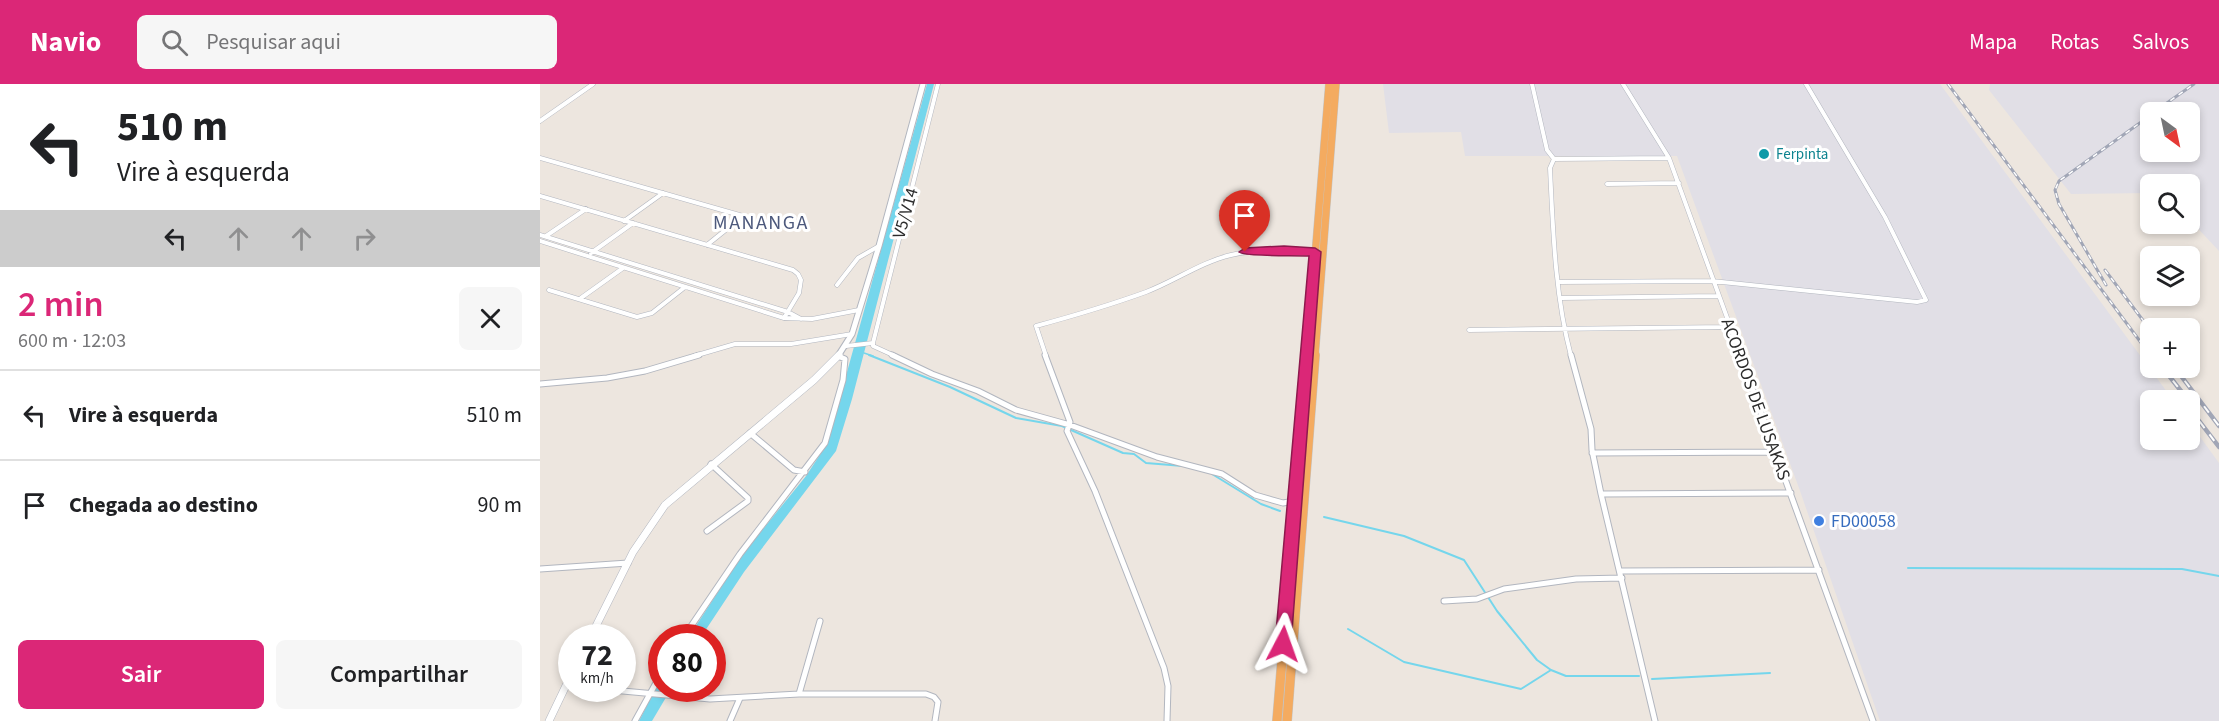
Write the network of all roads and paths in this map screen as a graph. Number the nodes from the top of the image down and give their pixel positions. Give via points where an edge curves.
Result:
1 (593, 84) edge
2 (923, 84) edge
3 (938, 84) edge
4 (1329, 84) edge
5 (1336, 84) edge
6 (1532, 84) edge
7 (1623, 84) edge
8 (1806, 84) edge
9 (540, 121) edge
10 (540, 158) edge
11 (1669, 158) junction
12 (1554, 159) junction
13 (1678, 183) junction
14 (1607, 184) dead end
15 (663, 193) junction
16 (540, 196) edge
17 (586, 209) junction
18 (624, 220) junction
19 (633, 223) junction
20 (540, 234) edge
21 (546, 236) junction
22 (540, 241) edge
23 (707, 245) junction
24 (879, 246) junction
25 (593, 252) junction
26 (1319, 253) junction
27 (587, 256) junction
28 (630, 263) junction
29 (624, 268) junction
30 (1712, 281) junction
31 (1559, 282) junction
32 (837, 285) dead end
33 (685, 287) junction
34 (549, 290) dead end
35 (1718, 296) junction
36 (581, 298) junction
37 (1561, 298) junction
38 (859, 310) junction
39 (788, 312) junction
40 (784, 318) junction
41 (801, 319) junction
42 (1729, 327) junction
43 (1564, 329) junction
44 (1469, 330) dead end
45 (852, 334) junction
46 (873, 343) junction
47 (846, 346) junction
48 (838, 356) junction
49 (540, 384) edge
50 (1069, 427) junction
51 (750, 433) junction
52 (1776, 452) junction
53 (1592, 453) junction
54 (711, 464) junction
55 (805, 472) junction
56 (1791, 493) junction
57 (1601, 494) junction
58 (1294, 501) junction
59 (706, 531) dead end
60 (628, 563) junction
61 (540, 569) edge
62 (1819, 570) junction
63 (1621, 571) junction
64 (1622, 578) junction
65 (1444, 601) dead end
66 (820, 621) dead end
67 (597, 624) edge
68 (692, 624) edge
69 (799, 694) junction
70 (648, 696) edge
71 (726, 698) edge
72 (740, 698) junction
73 (560, 702) edge
74 (549, 721) edge
75 (634, 721) edge
76 (730, 721) edge
77 (935, 721) edge
78 (1167, 721) edge
79 (1277, 721) edge
80 (1287, 721) edge
81 (1655, 721) edge
82 (1873, 721) edge

1 - 9 street
2 - 24 street
3 - 46 street, V5/V14
4 - 26 highway
5 - 26 highway
6 - 12 street via 1547,150
7 - 11 street, ACORDOS DE LUSAKAS
8 - 30 street via 1869,191 1926,300
10 - 15 street
11 - 12 street
11 - 13 street, ACORDOS DE LUSAKAS
12 - 31 street via 1550,168 1551,197
13 - 14 street
13 - 30 street, ACORDOS DE LUSAKAS
15 - 18 street
15 - 23 street via 743,216
16 - 17 street
17 - 18 street
17 - 21 street
18 - 19 street
19 - 23 street
19 - 25 street
20 - 21 street
21 - 25 street
22 - 27 street
23 - 39 street via 799,273 801,287
24 - 32 street via 858,258
24 - 38 street
25 - 27 street
25 - 28 street
26 - 50 street via 1259,250 1229,255 1148,291 1036,326
26 - 58 highway
26 - 80 highway
27 - 29 street
28 - 29 street
28 - 39 street
29 - 33 street
29 - 36 street
30 - 31 street
30 - 35 street, ACORDOS DE LUSAKAS
31 - 37 street
33 - 36 street via 652,313 637,317
33 - 40 street
34 - 36 street
35 - 37 street
35 - 42 street, ACORDOS DE LUSAKAS
37 - 43 street
38 - 41 street
38 - 45 street
39 - 40 street
39 - 41 street
40 - 41 street
42 - 43 street
42 - 52 street, ACORDOS DE LUSAKAS
43 - 44 street
43 - 53 street via 1591,429
45 - 47 street
45 - 49 street via 791,344 735,344 645,371
46 - 47 street
46 - 50 street via 897,358 1016,410
47 - 48 street
48 - 51 street
48 - 55 street via 845,359 835,412 825,443
50 - 58 street via 1222,474 1255,495 1283,503
50 - 78 street via 1164,668
51 - 54 street
51 - 55 street via 794,470
52 - 53 street
52 - 56 street, ACORDOS DE LUSAKAS
53 - 57 street
54 - 59 street via 748,501
54 - 60 street via 649,524
55 - 68 street via 740,554
56 - 57 street
56 - 62 street, ACORDOS DE LUSAKAS
57 - 63 street
58 - 79 highway
60 - 61 street
60 - 67 street
62 - 63 street
62 - 82 street, ACORDOS DE LUSAKAS
63 - 64 street
64 - 65 street via 1576,579 1504,589 1477,599
64 - 81 street
66 - 69 street
69 - 72 street
69 - 77 street via 926,694 938,702
70 - 75 street
71 - 72 street
72 - 76 street
73 - 74 street

